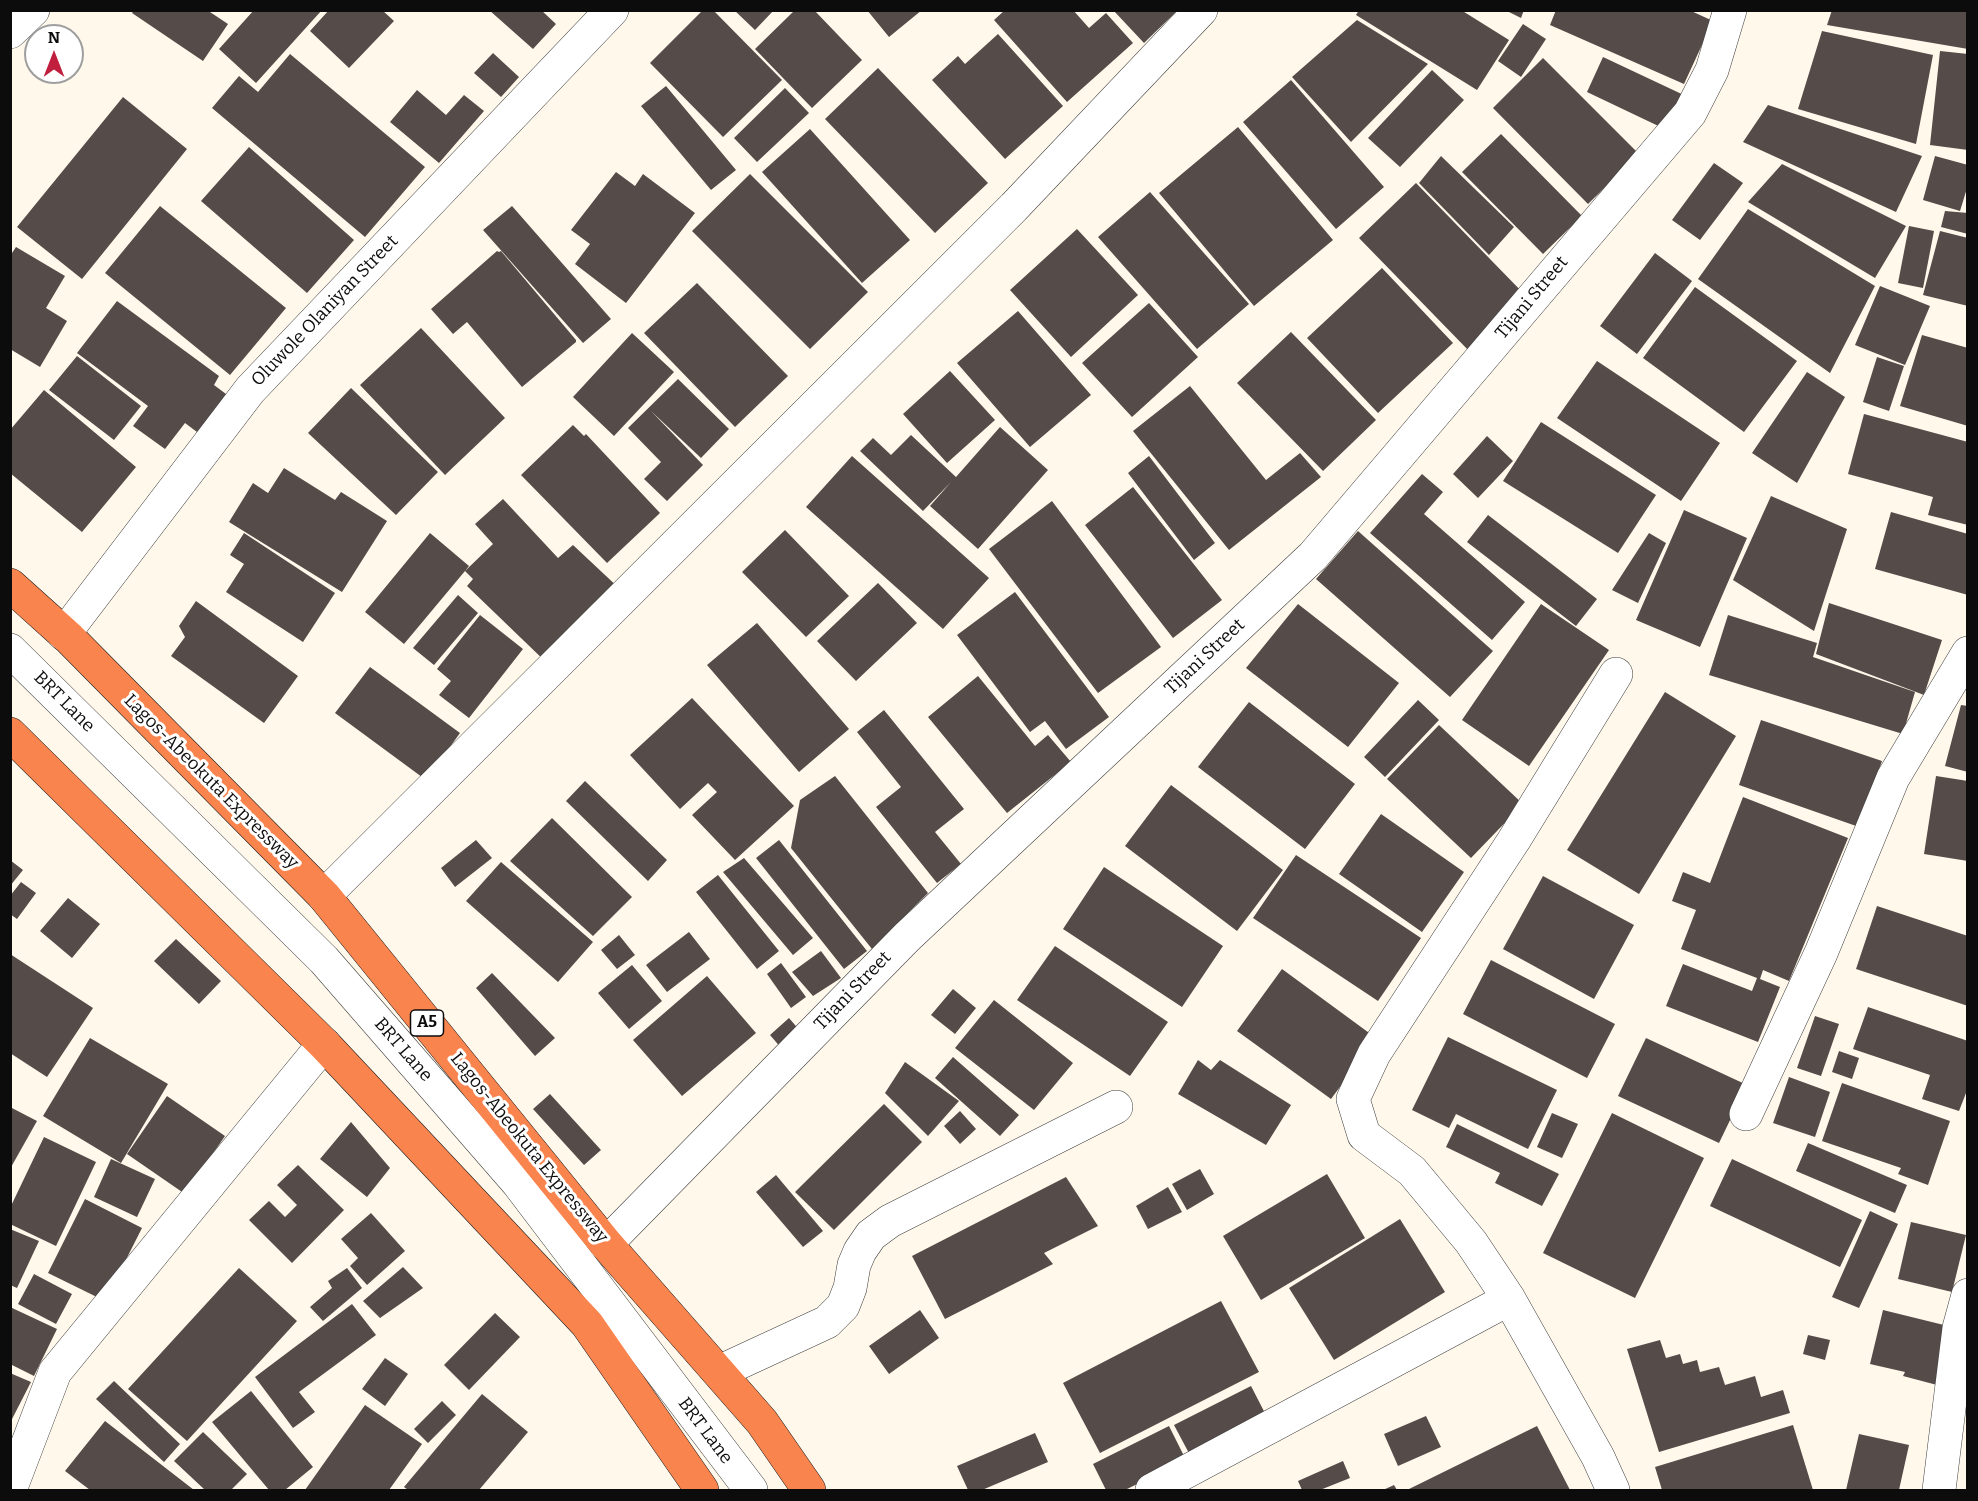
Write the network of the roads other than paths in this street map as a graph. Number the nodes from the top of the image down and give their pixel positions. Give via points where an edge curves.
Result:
1 (33, 10) edge
2 (612, 10) edge
3 (1201, 10) edge
4 (1730, 10) edge
5 (10, 32) edge
6 (10, 585) edge
7 (64, 634) junction
8 (10, 650) edge
9 (1968, 653) edge
10 (1616, 674) dead end
11 (10, 734) edge
12 (324, 896) junction
13 (324, 1044) junction
14 (1116, 1107) dead end
15 (1746, 1114) dead end
16 (606, 1244) junction
17 (1968, 1295) edge
18 (1509, 1299) junction
19 (719, 1372) junction
20 (10, 1490) edge
21 (702, 1491) edge
22 (751, 1491) edge
23 (809, 1491) edge
24 (1152, 1491) edge
25 (1613, 1491) edge
26 (1939, 1491) edge

1 - 5 street
2 - 7 street, Oluwole Olaniyan Street via 250,390
3 - 12 street via 1014,207
4 - 16 street, Tijani Street via 1712,70 1690,113 1313,556 907,937
6 - 7 highway, Lagos-Abeokuta Expressway / A5
7 - 12 highway, Lagos-Abeokuta Expressway / A5
8 - 22 street, BRT Lane via 324,960 518,1183
9 - 15 street via 1893,778 1821,953
10 - 18 street via 1514,840 1374,1054 1353,1099 1364,1136 1412,1171 1471,1242
11 - 13 highway
12 - 16 highway, Lagos-Abeokuta Expressway / A5
13 - 20 street via 55,1372
13 - 21 highway via 587,1324
14 - 19 street via 890,1221 871,1235 860,1251 843,1306 827,1322
16 - 19 highway, Lagos-Abeokuta Expressway / A5
17 - 26 street via 1959,1329
18 - 24 street
18 - 25 street via 1598,1457
19 - 23 highway, Lagos-Abeokuta Expressway / A5 via 762,1422

